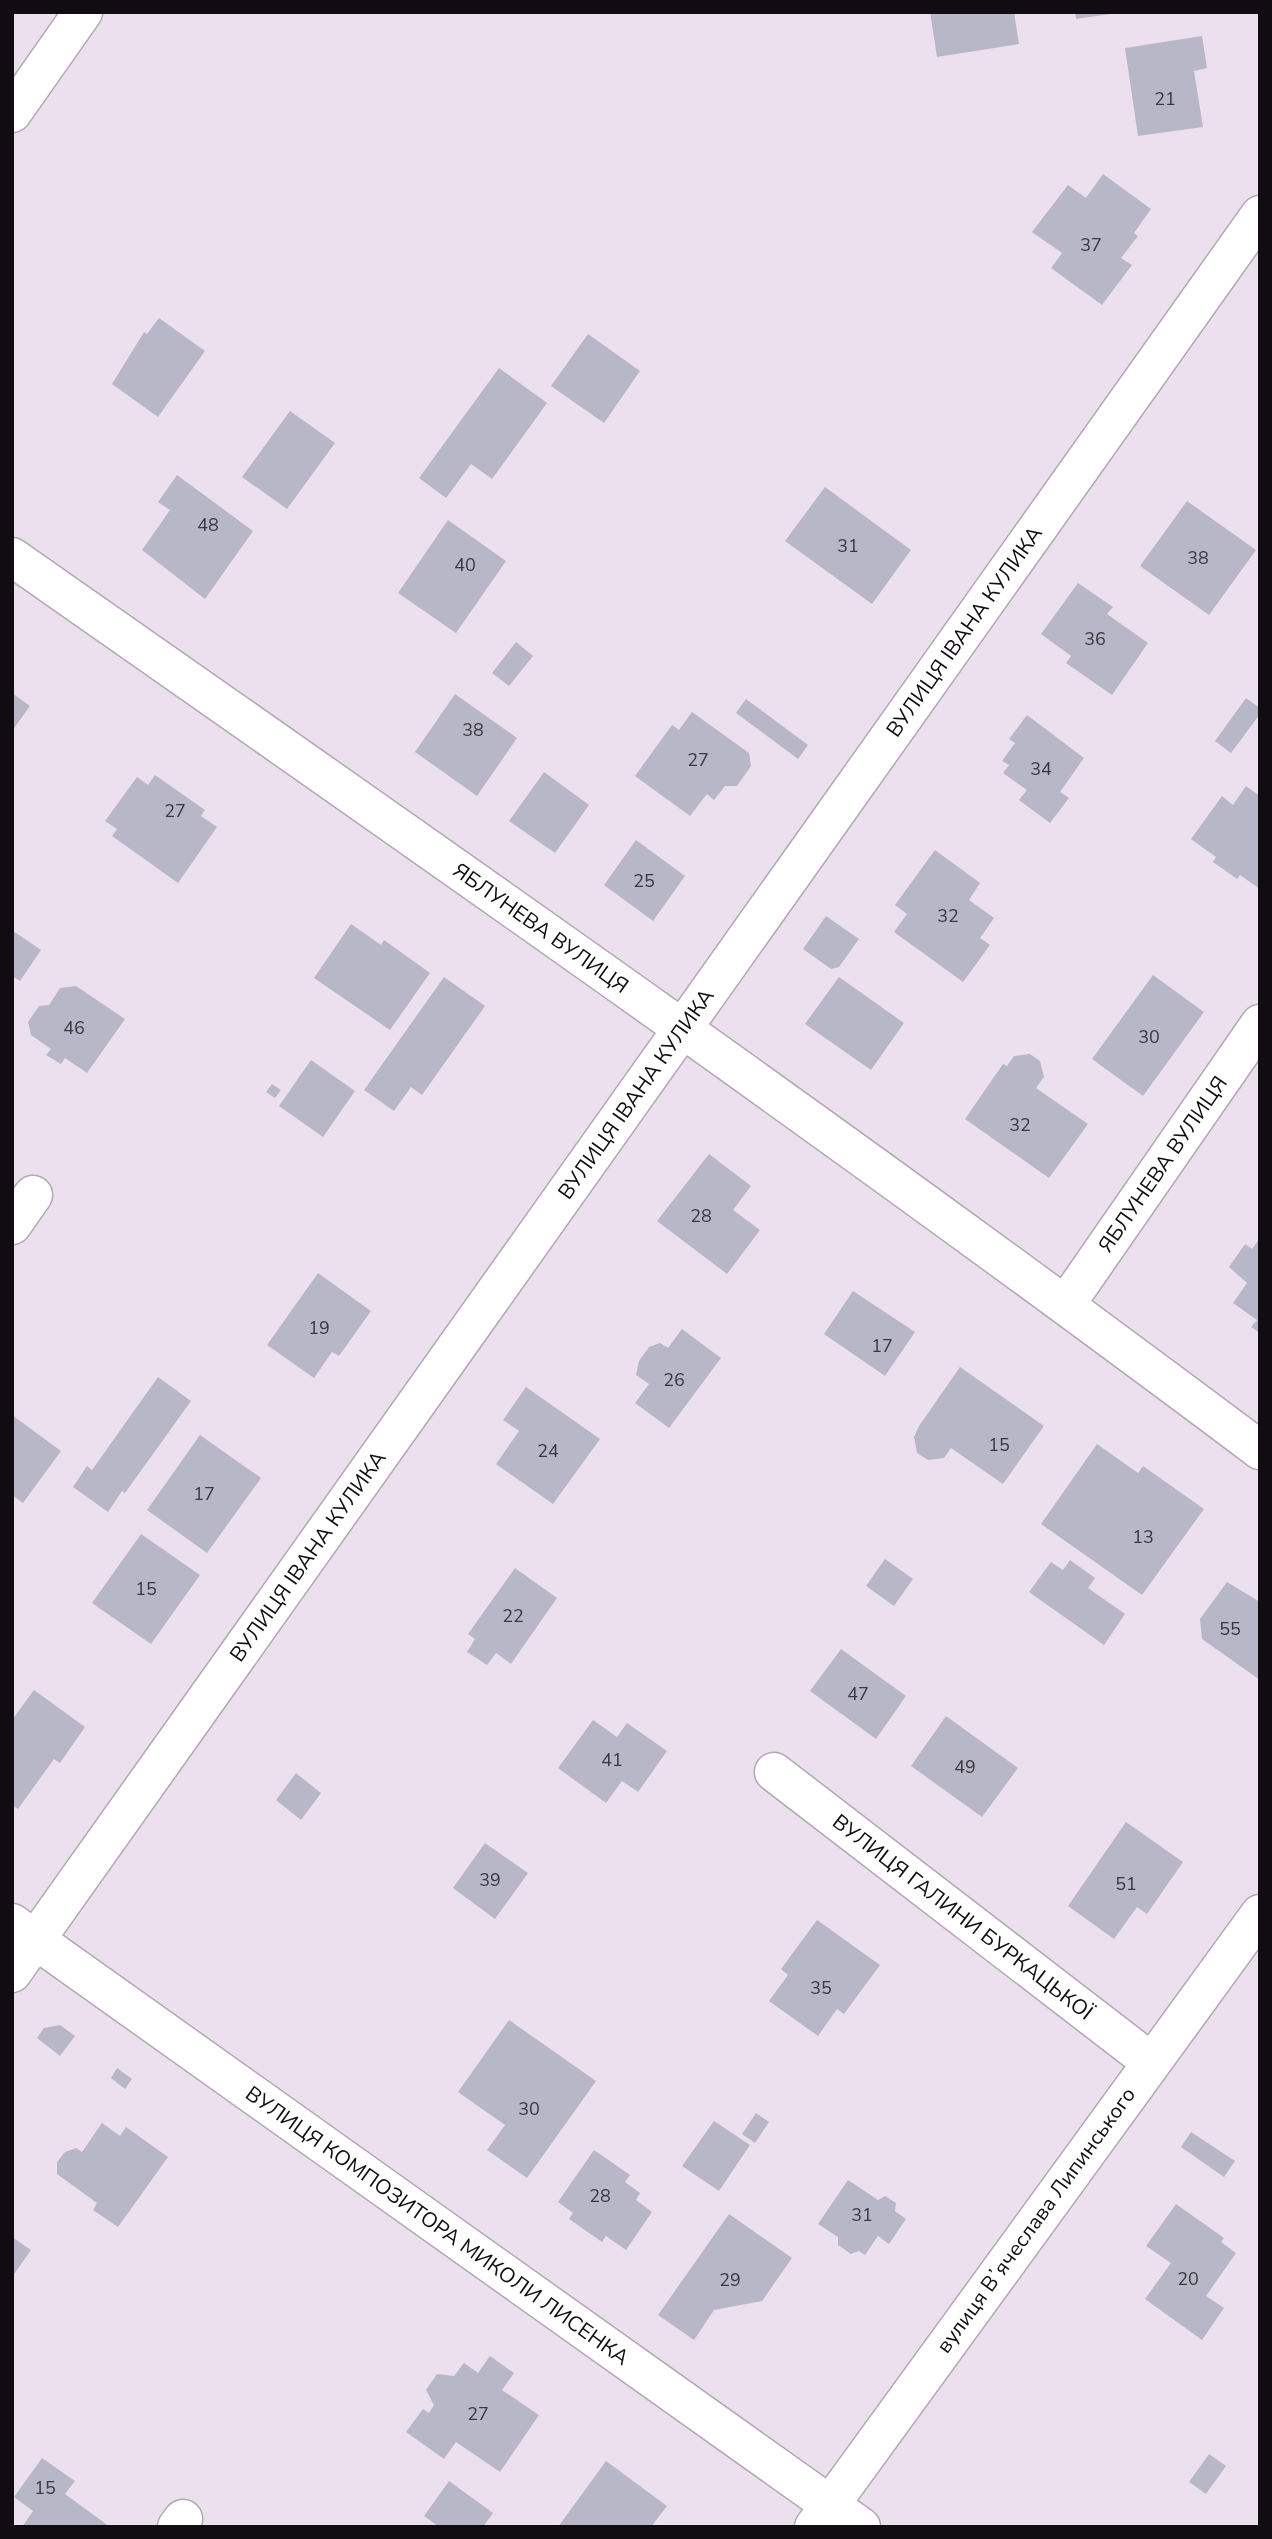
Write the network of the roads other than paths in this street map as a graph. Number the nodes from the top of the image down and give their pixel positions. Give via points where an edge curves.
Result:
1 (83, 12) edge
2 (12, 113) edge
3 (1260, 215) edge
4 (12, 557) edge
5 (1260, 1024) edge
6 (682, 1026) junction
7 (33, 1195) dead end
8 (12, 1226) edge
9 (1066, 1304) junction
10 (1260, 1450) edge
11 (774, 1772) dead end
12 (1260, 1914) edge
13 (24, 1932) edge
14 (12, 1973) edge
15 (1152, 2062) junction
16 (822, 2516) edge
17 (861, 2527) edge

1 - 2 street
3 - 6 street, ВУЛИЦЯ ІВАНА КУЛИКА
4 - 6 street, ЯБЛУНЕВА ВУЛИЦЯ
5 - 9 street, ЯБЛУНЕВА ВУЛИЦЯ
6 - 9 street, ЯБЛУНЕВА ВУЛИЦЯ
6 - 13 street, ВУЛИЦЯ ІВАНА КУЛИКА
7 - 8 street
9 - 10 street, ЯБЛУНЕВА ВУЛИЦЯ
11 - 15 street, ВУЛИЦЯ ГАЛИНИ БУРКАЦЬКОЇ
12 - 15 street, вулиця Вʼячеслава Липинського
13 - 14 street, ВУЛИЦЯ ІВАНА КУЛИКА
13 - 16 street, ВУЛИЦЯ КОМПОЗИТОРА МИКОЛИ ЛИСЕНКА
15 - 16 street, вулиця Вʼячеслава Липинського
16 - 17 street, ВУЛИЦЯ КОМПОЗИТОРА МИКОЛИ ЛИСЕНКА

